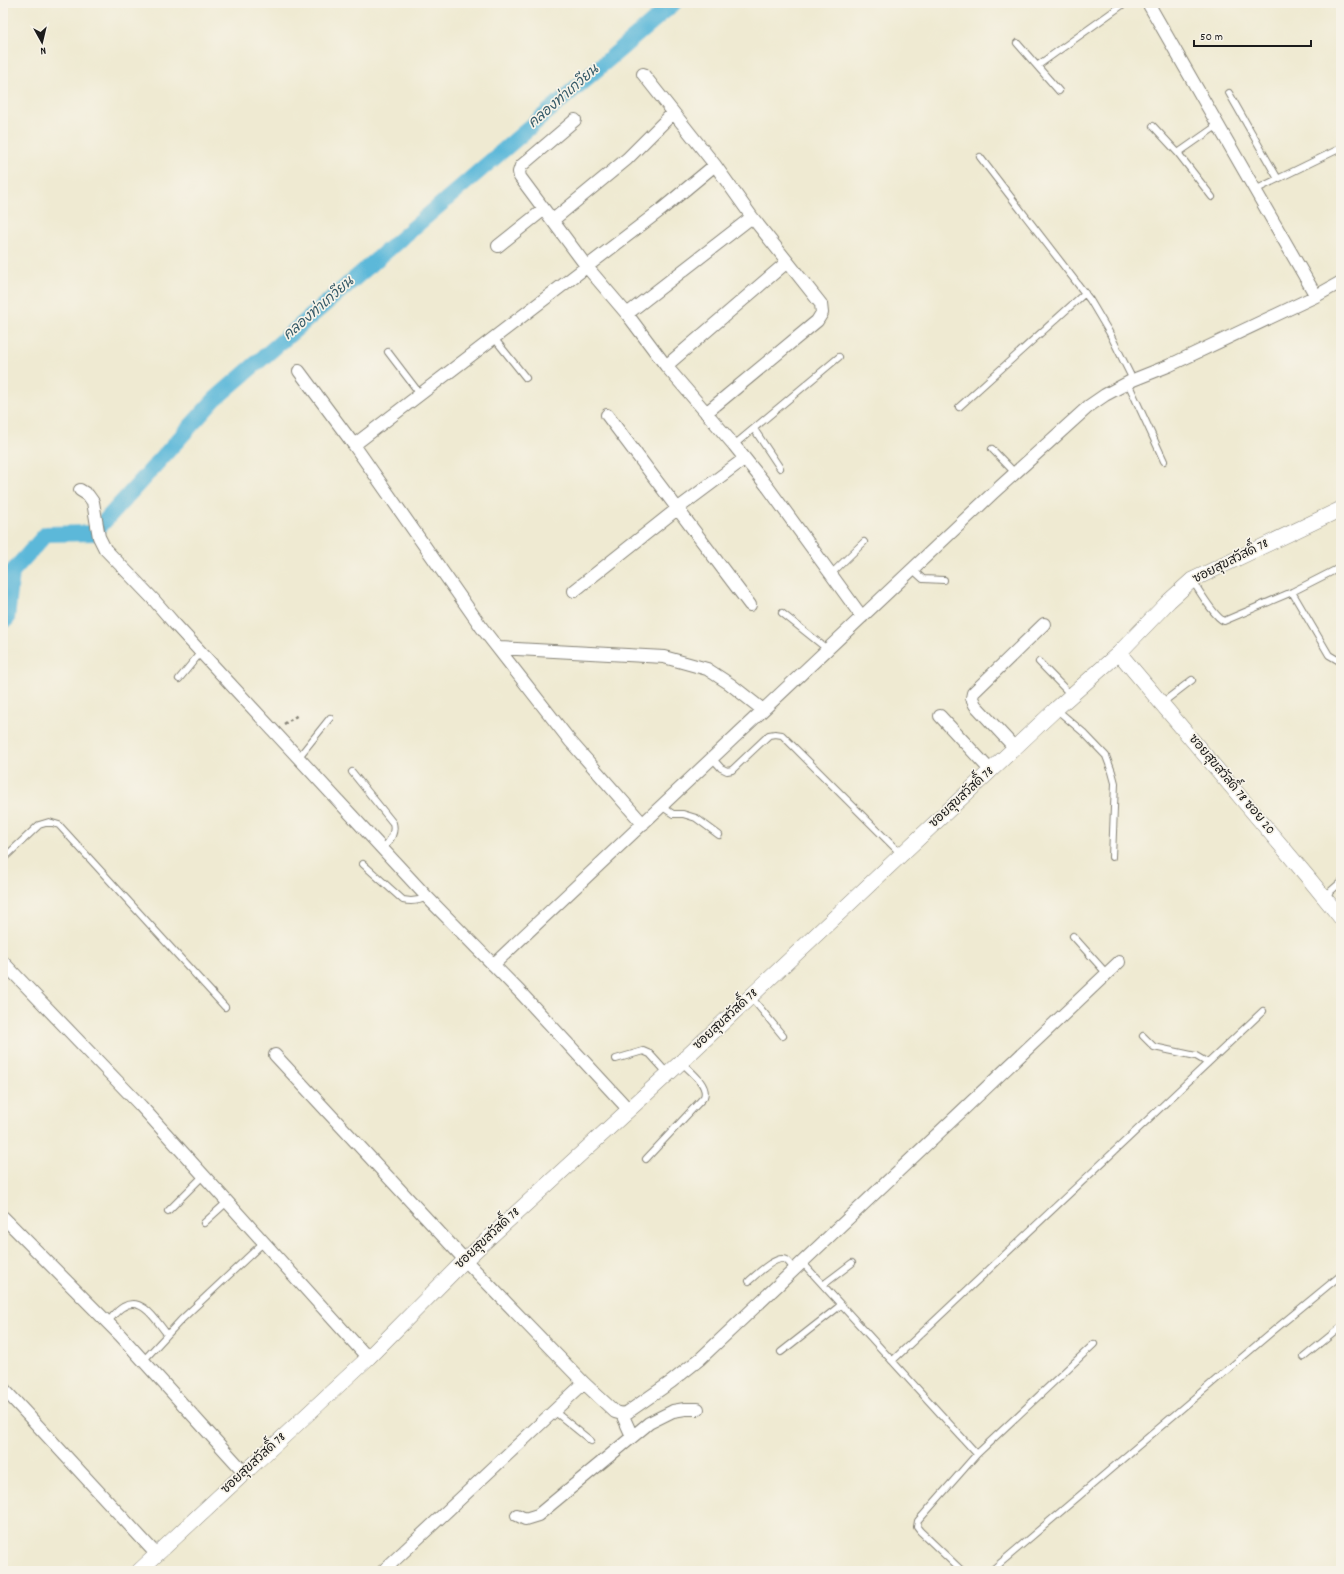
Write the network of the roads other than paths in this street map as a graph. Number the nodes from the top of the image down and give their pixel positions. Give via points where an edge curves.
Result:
1 (1125, 3) edge
2 (1148, 3) edge
3 (1017, 43) dead end
4 (1037, 66) junction
5 (643, 74) dead end
6 (1059, 91) dead end
7 (1229, 93) dead end
8 (673, 113) junction
9 (575, 120) dead end
10 (1218, 125) junction
11 (1153, 126) dead end
12 (1341, 148) edge
13 (1178, 154) junction
14 (980, 157) dead end
15 (715, 165) junction
16 (1278, 179) junction
17 (1255, 190) junction
18 (1212, 196) dead end
19 (543, 210) junction
20 (752, 216) junction
21 (553, 220) junction
22 (498, 246) dead end
23 (787, 262) junction
24 (587, 267) junction
25 (1341, 282) edge
26 (1085, 293) junction
27 (1316, 296) junction
28 (627, 314) junction
29 (494, 338) junction
30 (388, 352) dead end
31 (839, 357) dead end
32 (666, 366) junction
33 (299, 371) dead end
34 (526, 378) dead end
35 (1131, 381) junction
36 (420, 394) junction
37 (959, 407) dead end
38 (706, 413) junction
39 (607, 415) dead end
40 (754, 430) junction
41 (354, 445) junction
42 (734, 445) junction
43 (992, 449) dead end
44 (744, 458) junction
45 (1164, 461) dead end
46 (780, 468) dead end
47 (1015, 473) junction
48 (80, 490) dead end
49 (677, 509) junction
50 (1341, 509) edge
51 (864, 542) dead end
52 (1341, 567) edge
53 (912, 569) junction
54 (831, 574) junction
55 (944, 580) dead end
56 (1192, 580) junction
57 (574, 591) dead end
58 (1292, 592) junction
59 (750, 605) dead end
60 (782, 613) dead end
61 (862, 617) junction
62 (1044, 624) dead end
63 (499, 648) junction
64 (828, 649) junction
65 (201, 652) junction
66 (1119, 653) junction
67 (1040, 662) dead end
68 (1341, 662) edge
69 (179, 679) dead end
70 (1192, 680) dead end
71 (1071, 695) junction
72 (1162, 704) junction
73 (1056, 709) junction
74 (762, 710) junction
75 (940, 716) dead end
76 (330, 718) dead end
77 (1015, 748) junction
78 (298, 758) junction
79 (712, 758) junction
80 (991, 771) junction
81 (352, 772) dead end
82 (662, 806) junction
83 (643, 824) junction
84 (719, 835) dead end
85 (383, 850) junction
86 (902, 855) junction
87 (1112, 857) dead end
88 (3, 859) edge
89 (363, 864) dead end
90 (1341, 882) edge
91 (427, 897) junction
92 (1324, 897) junction
93 (1341, 918) edge
94 (1073, 936) dead end
95 (3, 962) edge
96 (1119, 962) dead end
97 (493, 965) junction
98 (1107, 974) junction
99 (751, 997) junction
100 (225, 1007) dead end
101 (1263, 1011) dead end
102 (783, 1036) dead end
103 (1143, 1036) dead end
104 (275, 1055) dead end
105 (616, 1059) dead end
106 (681, 1062) junction
107 (1208, 1063) junction
108 (668, 1074) junction
109 (630, 1110) junction
110 (646, 1159) dead end
111 (203, 1176) junction
112 (227, 1202) junction
113 (168, 1211) dead end
114 (3, 1217) edge
115 (204, 1223) dead end
116 (263, 1243) junction
117 (465, 1260) junction
118 (852, 1263) dead end
119 (798, 1265) junction
120 (1341, 1275) edge
121 (749, 1281) dead end
122 (823, 1285) junction
123 (841, 1305) junction
124 (107, 1322) junction
125 (1341, 1327) edge
126 (167, 1334) junction
127 (1094, 1344) dead end
128 (781, 1352) dead end
129 (1304, 1357) dead end
130 (368, 1358) junction
131 (143, 1361) junction
132 (892, 1361) junction
133 (584, 1383) junction
134 (3, 1388) edge
135 (698, 1409) dead end
136 (554, 1411) junction
137 (622, 1414) junction
138 (632, 1436) junction
139 (591, 1441) dead end
140 (977, 1454) junction
141 (245, 1473) junction
142 (517, 1515) dead end
143 (156, 1554) junction
144 (139, 1571) edge
145 (383, 1571) edge
146 (962, 1571) edge
147 (991, 1571) edge

1 - 4 lane
2 - 10 street
3 - 4 lane
4 - 6 lane
5 - 8 street
7 - 16 lane
8 - 15 street
8 - 21 street via 626,159
9 - 19 street via 521,166 520,177
10 - 13 lane
10 - 17 street
11 - 13 lane
12 - 16 lane
13 - 18 lane
14 - 26 lane
15 - 20 street
15 - 24 street
16 - 17 lane
17 - 27 street
19 - 21 street
19 - 22 street
20 - 23 street
20 - 28 street
21 - 24 street
23 - 32 street
23 - 38 street via 821,304 822,313 817,321
24 - 28 street
24 - 29 street
25 - 27 street
26 - 35 lane via 1109,332
26 - 37 lane
27 - 35 street
28 - 32 street
29 - 34 lane
29 - 36 street
30 - 36 lane
31 - 40 lane
32 - 38 street
33 - 41 street
35 - 45 lane
35 - 47 street via 1089,406
36 - 41 street
38 - 42 street
39 - 49 street
40 - 42 lane
40 - 46 lane
41 - 63 street
42 - 44 street
43 - 47 lane
44 - 49 street
44 - 54 street
47 - 53 street
48 - 65 street via 93,502 99,537 105,549
49 - 57 street
49 - 59 street
50 - 56 street, ซอยสุขสวัสดิ์ 78
51 - 54 lane
52 - 58 lane
53 - 55 lane via 923,579
53 - 61 street
54 - 61 street
56 - 58 lane via 1224,621
56 - 66 street, ซอยสุขสวัสดิ์ 78
58 - 68 lane via 1329,655
60 - 64 lane
61 - 64 street
62 - 77 street via 974,693 972,698 975,705
63 - 74 street via 664,657 707,669
63 - 83 street via 571,742
64 - 74 street
65 - 69 lane
65 - 78 street
66 - 71 street, ซอยสุขสวัสดิ์ 78
66 - 72 street, ซอยสุขสวัสดิ์ 78 ซอย 20
67 - 71 lane
70 - 72 lane
71 - 73 street, ซอยสุขสวัสดิ์ 78
72 - 92 street, ซอยสุขสวัสดิ์ 78 ซอย 20
73 - 77 street, ซอยสุขสวัสดิ์ 78
73 - 87 lane via 1106,756 1115,782
74 - 79 street
75 - 80 street
76 - 78 lane
77 - 80 street, ซอยสุขสวัสดิ์ 78
78 - 85 street
79 - 82 street
79 - 86 lane via 721,768 732,770 769,735 782,736
80 - 86 street, ซอยสุขสวัสดิ์ 78
81 - 85 lane via 393,823 394,834
82 - 83 street
82 - 84 lane via 673,814 696,818
83 - 97 street
85 - 91 street
86 - 99 street, ซอยสุขสวัสดิ์ 78
88 - 100 lane via 39,826 49,822 59,825
89 - 91 lane via 403,900 420,901
90 - 92 lane
91 - 97 street
92 - 93 street, ซอยสุขสวัสดิ์ 78 ซอย 20
94 - 98 lane
95 - 111 street via 141,1106
96 - 98 street
97 - 109 street
98 - 119 street
99 - 102 lane
99 - 106 street, ซอยสุขสวัสดิ์ 78
101 - 107 lane
103 - 107 lane via 1154,1047 1196,1056
104 - 117 street
105 - 108 lane via 643,1051 650,1054
106 - 108 street, ซอยสุขสวัสดิ์ 78
106 - 110 lane via 706,1092
107 - 132 lane
108 - 109 street, ซอยสุขสวัสดิ์ 78
109 - 117 street, ซอยสุขสวัสดิ์ 78
111 - 112 street
111 - 113 lane
112 - 115 lane
112 - 116 street
114 - 124 street
116 - 126 lane
116 - 130 street
117 - 130 street, ซอยสุขสวัสดิ์ 78
117 - 133 street
118 - 122 lane
119 - 121 lane via 780,1258
119 - 122 lane
119 - 137 street via 700,1359 671,1382
120 - 147 lane
122 - 123 lane
123 - 128 lane
123 - 132 lane
124 - 126 lane via 123,1306 140,1304
124 - 131 street
125 - 129 lane
126 - 131 lane
127 - 140 lane
130 - 141 street, ซอยสุขสวัสดิ์ 78
131 - 141 street
132 - 140 lane
133 - 136 street
133 - 137 street via 615,1412
134 - 143 street
135 - 138 street via 664,1414
136 - 139 lane
136 - 145 street
137 - 138 street
138 - 142 street via 538,1515 525,1519
140 - 146 lane via 918,1521 917,1526
141 - 143 street, ซอยสุขสวัสดิ์ 78
143 - 144 street, ซอยสุขสวัสดิ์ 78

